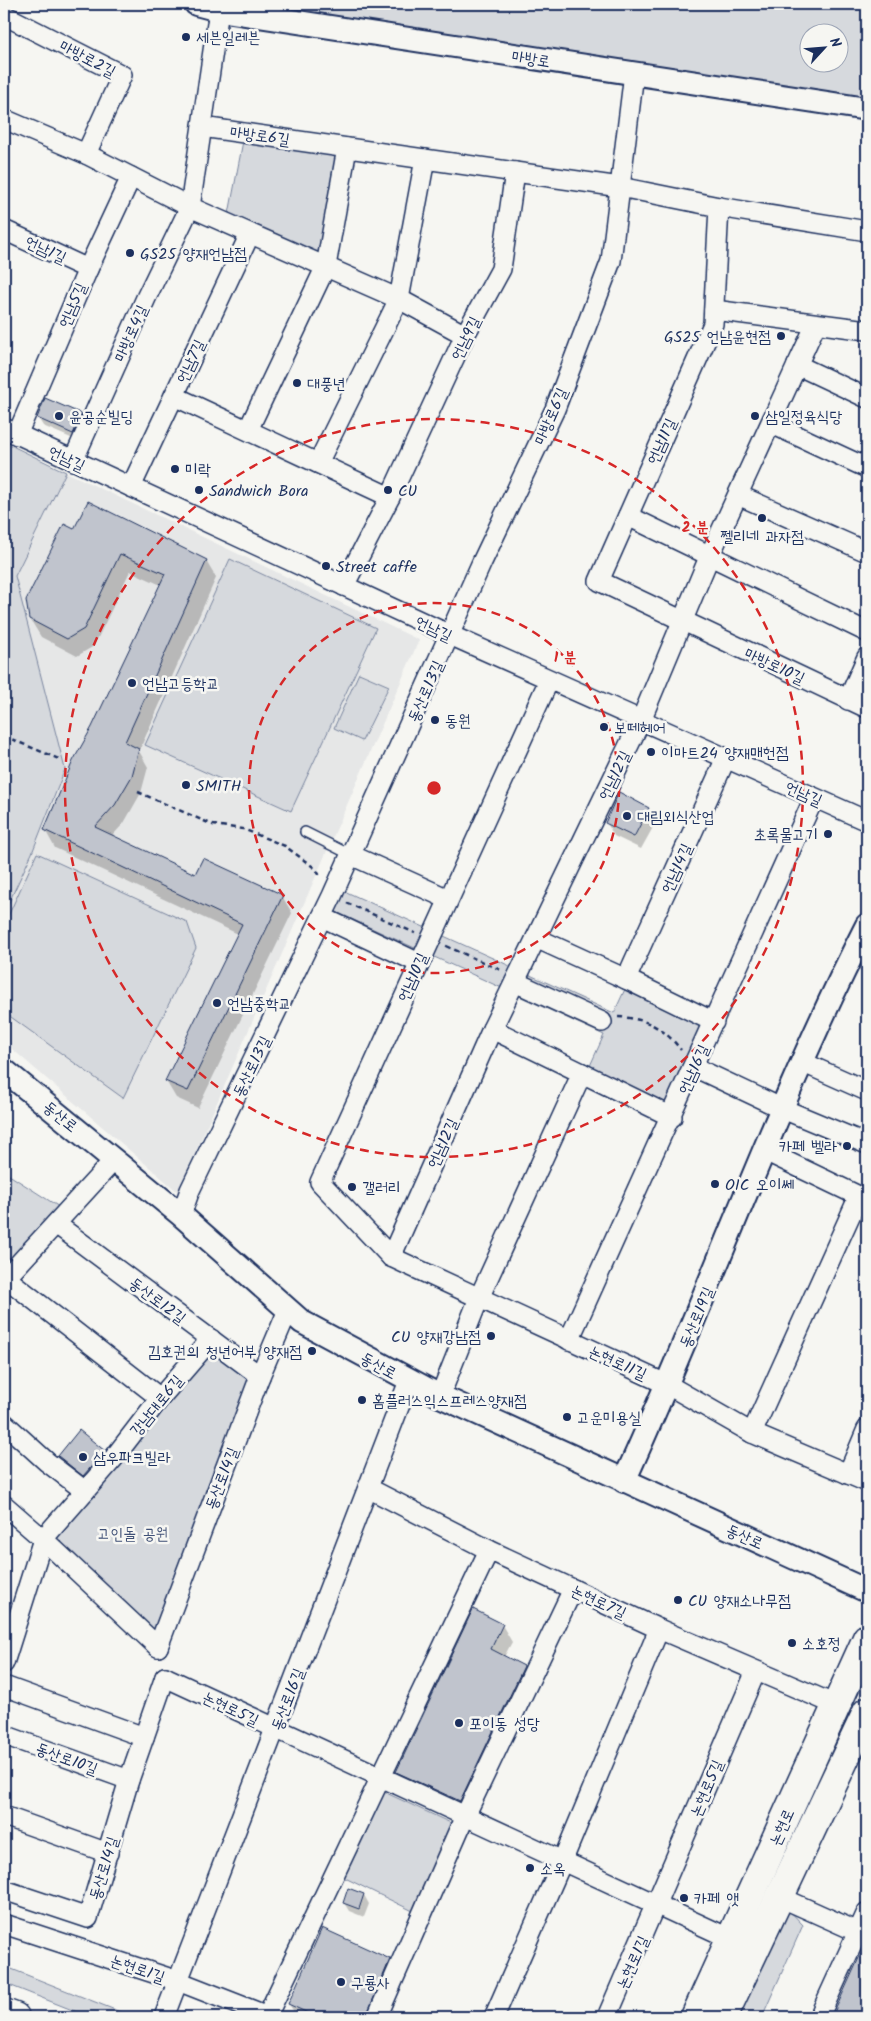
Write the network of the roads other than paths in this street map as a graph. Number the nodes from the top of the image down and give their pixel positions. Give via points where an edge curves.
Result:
1 (196, 4) edge
2 (219, 10) junction
3 (4, 14) edge
4 (634, 73) junction
5 (867, 108) edge
6 (4, 119) edge
7 (202, 127) junction
8 (347, 148) junction
9 (86, 154) junction
10 (425, 159) junction
11 (515, 172) junction
12 (131, 177) junction
13 (620, 187) junction
14 (190, 207) junction
15 (719, 207) junction
16 (4, 230) edge
17 (867, 231) edge
18 (250, 234) junction
19 (326, 266) junction
20 (88, 269) junction
21 (399, 299) junction
22 (714, 310) junction
23 (816, 324) junction
24 (867, 330) edge
25 (465, 334) junction
26 (797, 365) junction
27 (174, 396) junction
28 (867, 398) edge
29 (772, 424) junction
30 (248, 430) junction
31 (11, 432) edge
32 (73, 460) junction
33 (318, 463) junction
34 (867, 468) edge
35 (131, 487) junction
36 (738, 494) junction
37 (390, 496) junction
38 (628, 516) junction
39 (867, 552) edge
40 (710, 556) junction
41 (344, 586) junction
42 (683, 621) junction
43 (867, 632) edge
44 (450, 635) junction
45 (867, 657) edge
46 (549, 680) junction
47 (848, 700) junction
48 (867, 708) edge
49 (641, 720) junction
50 (726, 758) junction
51 (814, 798) junction
52 (867, 821) edge
53 (304, 832) dead end
54 (351, 856) junction
55 (448, 899) junction
56 (322, 917) junction
57 (867, 925) edge
58 (536, 938) junction
59 (419, 963) junction
60 (626, 979) junction
61 (515, 982) junction
62 (602, 1022) dead end
63 (714, 1022) junction
64 (492, 1028) junction
65 (804, 1063) junction
66 (694, 1067) junction
67 (582, 1072) junction
68 (5, 1073) edge
69 (867, 1091) edge
70 (784, 1109) junction
71 (672, 1117) junction
72 (867, 1144) edge
73 (765, 1151) junction
74 (114, 1160) junction
75 (863, 1198) edge
76 (181, 1215) junction
77 (56, 1224) junction
78 (391, 1257) junction
79 (5, 1279) edge
80 (479, 1298) junction
81 (288, 1310) junction
82 (211, 1339) junction
83 (569, 1340) junction
84 (260, 1376) junction
85 (409, 1381) junction
86 (668, 1384) junction
87 (440, 1396) junction
88 (160, 1398) junction
89 (4, 1423) edge
90 (867, 1428) edge
91 (752, 1433) junction
92 (848, 1474) junction
93 (624, 1481) junction
94 (867, 1482) edge
95 (368, 1488) junction
96 (86, 1491) junction
97 (4, 1505) edge
98 (43, 1539) junction
99 (489, 1550) junction
100 (573, 1589) junction
101 (867, 1591) edge
102 (659, 1629) junction
103 (867, 1638) edge
104 (158, 1647) junction
105 (4, 1663) edge
106 (756, 1671) junction
107 (165, 1677) junction
108 (4, 1686) edge
109 (836, 1705) junction
110 (867, 1715) edge
111 (276, 1728) junction
112 (4, 1735) edge
113 (144, 1737) junction
114 (380, 1777) junction
115 (129, 1780) junction
116 (4, 1816) edge
117 (464, 1816) junction
118 (108, 1853) junction
119 (562, 1862) junction
120 (4, 1890) edge
121 (780, 1897) junction
122 (656, 1906) junction
123 (867, 1912) edge
124 (4, 1924) edge
125 (863, 1934) edge
126 (731, 1939) junction
127 (178, 1981) junction
128 (4, 2013) edge
129 (16, 2017) edge
130 (164, 2017) edge
131 (268, 2017) edge
132 (377, 2017) edge
133 (494, 2017) edge
134 (607, 2017) edge
135 (695, 2017) edge
136 (723, 2017) edge
137 (819, 2017) edge

1 - 2 street, 마방로
2 - 4 street, 마방로
2 - 7 street, 마방로4길
3 - 9 street, 마방로2길 via 122,75
4 - 5 street, 마방로
4 - 13 street, 마방로6길
6 - 9 street
7 - 8 street, 마방로6길
7 - 14 street, 마방로4길
8 - 10 street, 마방로6길
8 - 19 street
9 - 12 street
10 - 11 street, 마방로6길
10 - 21 street
11 - 13 street, 마방로6길
11 - 25 street, 언남9길 via 501,269
12 - 14 street
12 - 20 street, 언남5길
13 - 15 street, 마방로6길
13 - 44 street, 마방로6길 via 611,261 555,409
14 - 18 street
14 - 32 street, 마방로4길
15 - 17 street, 마방로6길
15 - 22 street, 언남11길
16 - 20 street, 언남1길
18 - 19 street
18 - 27 street, 언남7길
19 - 21 street
19 - 30 street
20 - 31 street, 언남5길
21 - 25 street
21 - 33 street
22 - 23 street
22 - 38 street, 언남11길 via 713,324
23 - 24 street
23 - 26 street
25 - 37 street, 언남9길
26 - 28 street
26 - 29 street
27 - 30 street
27 - 35 street, 언남7길
29 - 34 street
29 - 36 street
30 - 33 street
31 - 32 street, 언남길
32 - 35 street, 언남길
33 - 37 street
35 - 41 street, 언남길
36 - 39 street
36 - 40 street
37 - 41 street, 언남9길
38 - 40 street
38 - 42 street, 언남11길 via 599,581
40 - 42 street
40 - 43 street
41 - 44 street, 언남길
42 - 47 street, 마방로10길
42 - 49 street
44 - 46 street, 언남길
44 - 54 street, 동산로13길
45 - 47 street
46 - 49 street, 언남길
46 - 55 street, 언남10길
47 - 48 street, 마방로10길
49 - 50 street, 언남길
49 - 58 street, 언남12길
50 - 51 street, 언남길
50 - 60 street, 언남14길
51 - 52 street, 언남길
51 - 63 street, 언남16길
53 - 54 lane
54 - 55 street
54 - 56 street, 동산로13길
55 - 59 street, 언남10길
56 - 59 street
56 - 76 street, 동산로13길 via 190,1190
57 - 65 street, 동산로19길
58 - 60 street
58 - 61 street, 언남12길
59 - 78 street, 언남10길 via 320,1182
60 - 63 street
61 - 62 street
61 - 64 street, 언남12길
63 - 66 street, 언남16길
64 - 67 street
64 - 78 street, 언남12길
65 - 69 street
65 - 70 street, 동산로19길
66 - 70 street
66 - 71 street, 언남16길
67 - 71 street
67 - 80 street
68 - 74 street, 동산로
70 - 72 street
70 - 73 street, 동산로19길
71 - 83 street, 언남16길
73 - 75 street
73 - 86 street, 동산로19길
74 - 76 street, 동산로
74 - 77 street
75 - 91 street
76 - 81 street, 동산로
77 - 79 street
77 - 82 street, 동산로12길
78 - 80 street, 논현로11길
79 - 88 street
80 - 83 street, 논현로11길
80 - 87 street
81 - 84 street, 동산로14길
81 - 85 street, 동산로 via 302,1322
82 - 84 street, 동산로12길
82 - 88 street, 강남대로6길
83 - 86 street, 논현로11길
84 - 104 street, 동산로14길
85 - 87 street, 동산로
85 - 95 street, 동산로16길
86 - 91 street, 논현로11길
86 - 93 street, 동산로19길
87 - 93 street, 동산로
88 - 96 street, 강남대로6길
89 - 96 street
90 - 92 street
91 - 92 street, 논현로11길
92 - 94 street, 논현로11길
93 - 101 street, 동산로
95 - 99 street, 논현로7길
95 - 111 street, 동산로16길
96 - 98 street, 강남대로6길
97 - 98 street
98 - 104 street
98 - 105 street
99 - 100 street, 논현로7길
99 - 114 street
100 - 102 street, 논현로7길
100 - 117 street
102 - 106 street, 논현로7길
102 - 119 street
103 - 109 main road, 논현로
104 - 107 street
106 - 109 street, 논현로7길
106 - 122 street, 논현로5길
107 - 111 street, 논현로5길
107 - 113 street, 동산로14길
108 - 113 street
109 - 126 main road, 논현로
110 - 121 main road, 논현로
111 - 114 street, 논현로5길
111 - 127 street, 동산로16길
112 - 115 street, 동산로10길
113 - 115 street, 동산로14길
114 - 117 street, 논현로5길
114 - 131 street
115 - 118 street, 동산로14길
116 - 118 street
117 - 119 street, 논현로5길
117 - 132 street
118 - 120 street, 동산로14길 via 88,1918
119 - 122 street, 논현로5길
119 - 133 street
121 - 125 street
121 - 136 main road, 논현로
122 - 126 street, 논현로5길
122 - 134 street, 논현로1길
123 - 125 street
124 - 127 street, 논현로1길
125 - 137 street
126 - 135 main road, 논현로
127 - 130 street, 동산로16길
127 - 131 street, 논현로1길
128 - 129 main road

